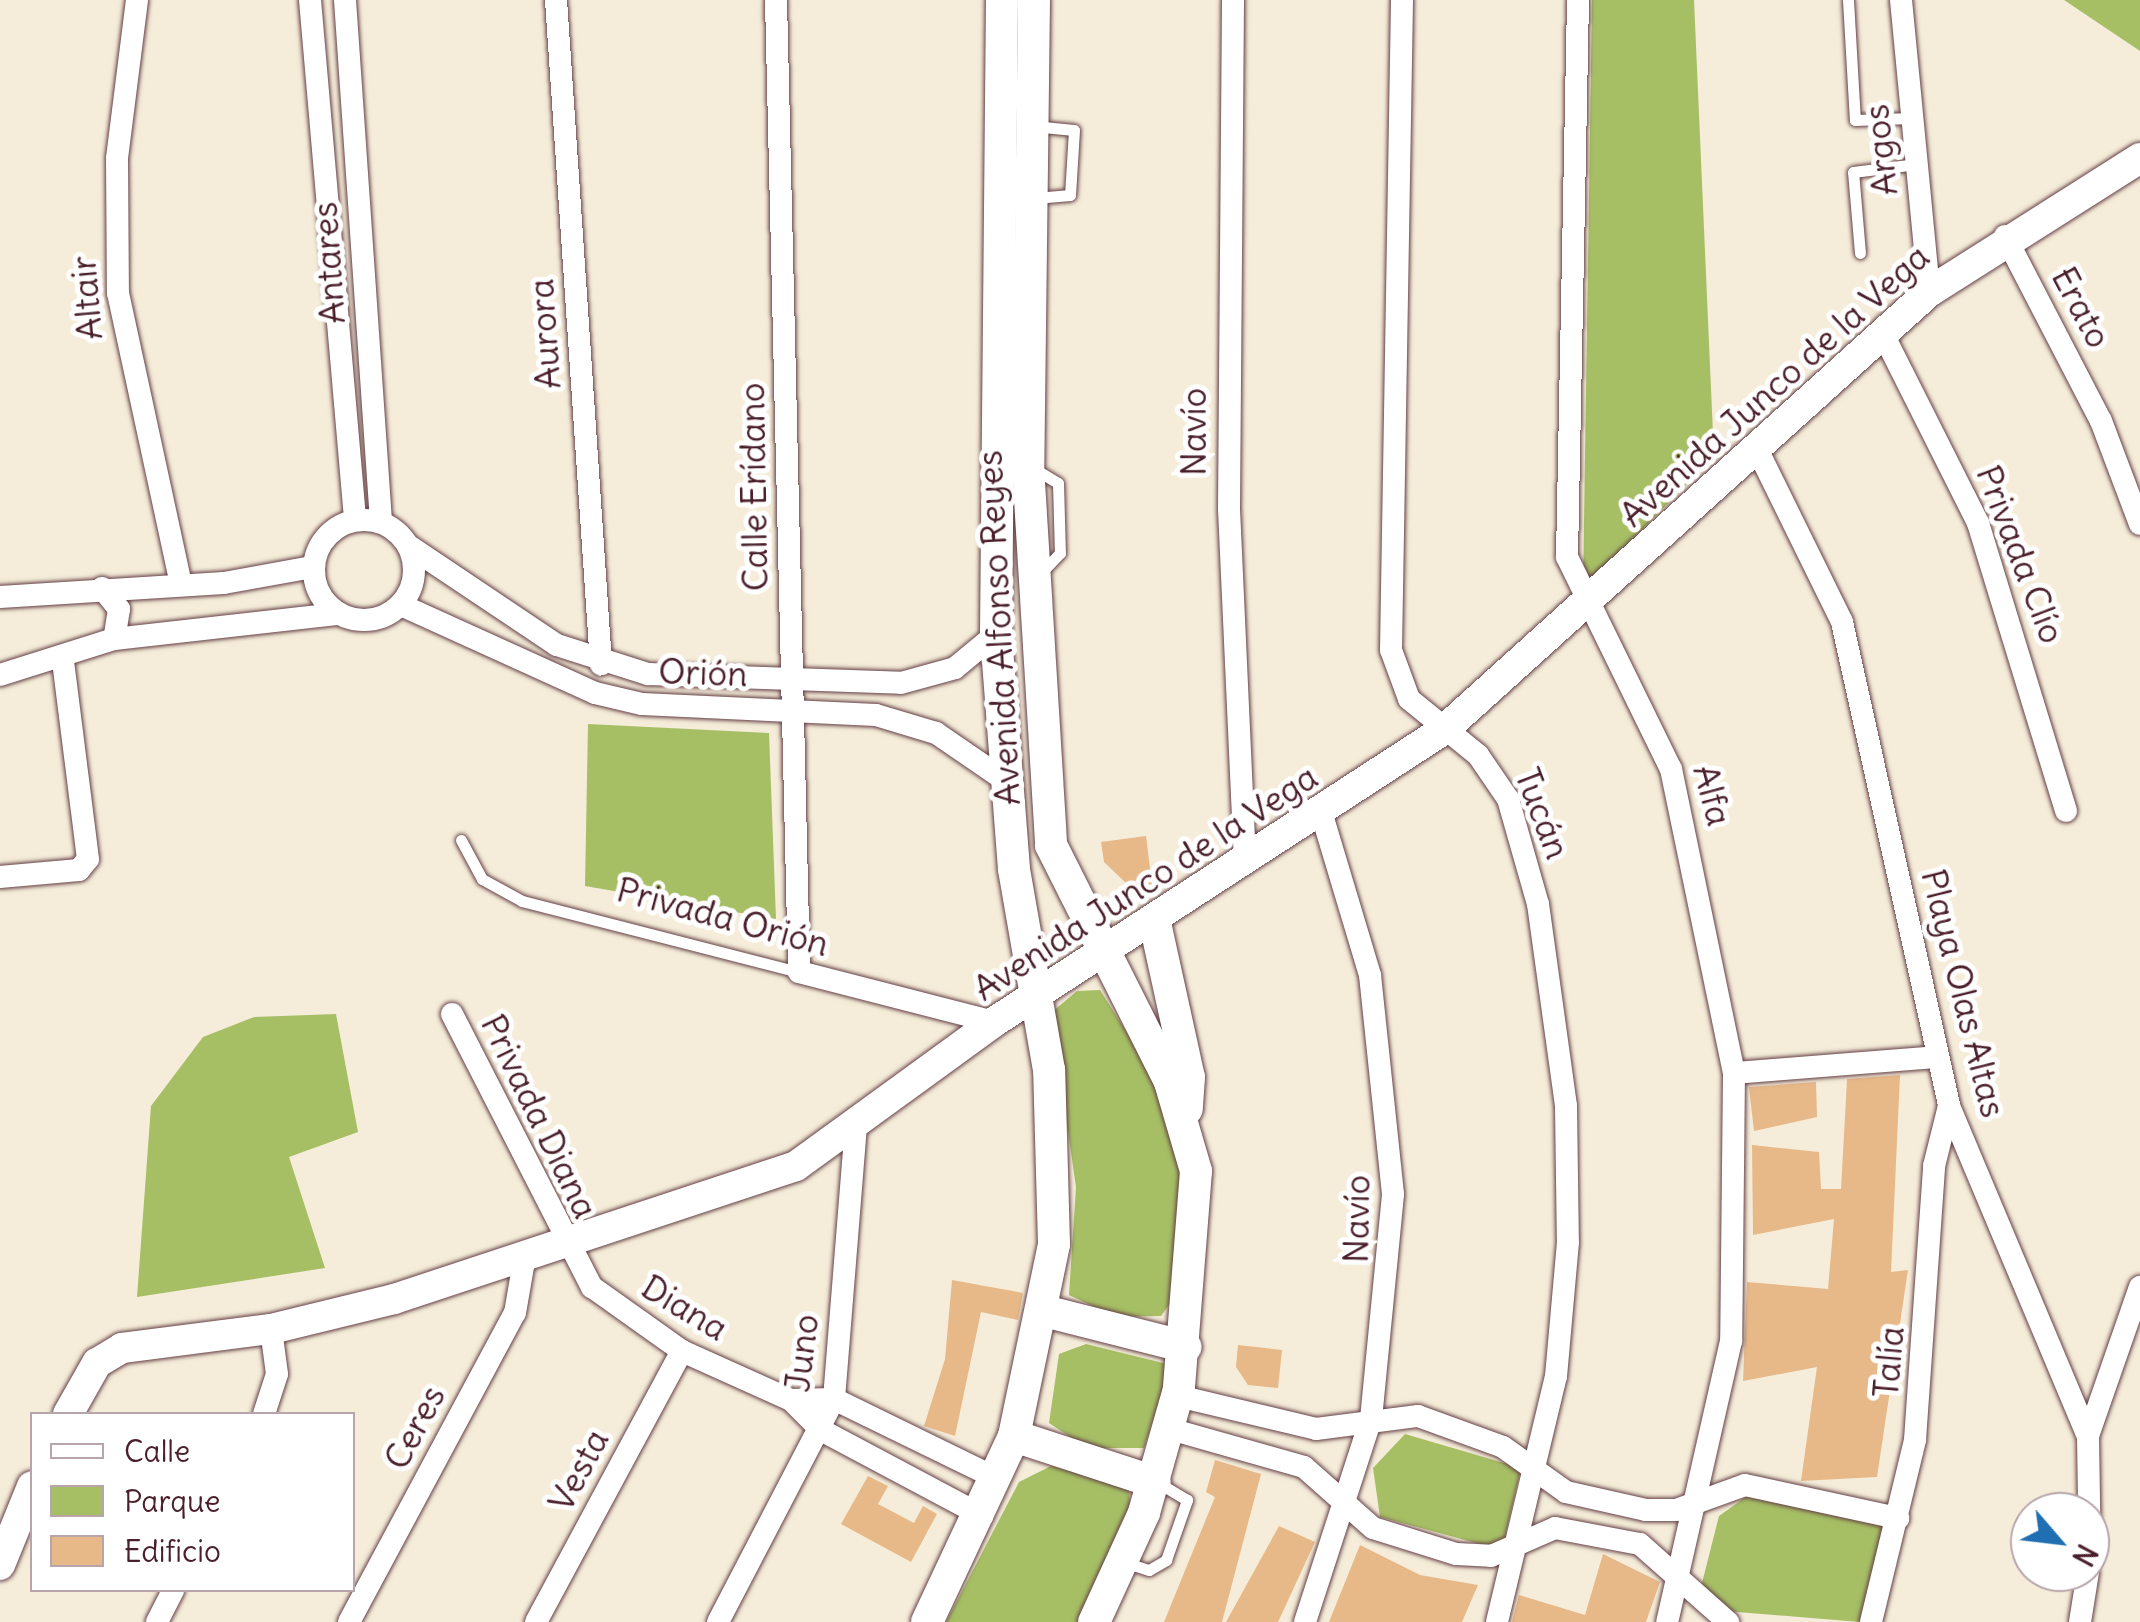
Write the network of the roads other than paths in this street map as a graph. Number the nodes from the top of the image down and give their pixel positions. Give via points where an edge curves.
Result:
1 (137, 0) edge
2 (310, 0) edge
3 (346, 0) edge
4 (556, 0) edge
5 (776, 0) edge
6 (1002, 0) edge
7 (1034, 0) edge
8 (1233, 0) edge
9 (1402, 0) edge
10 (1578, 0) edge
11 (1848, 0) edge
12 (1901, 0) edge
13 (1911, 118) junction
14 (2140, 158) edge
15 (1916, 164) junction
16 (2005, 236) junction
17 (1860, 253) dead end
18 (1929, 292) junction
19 (1882, 334) junction
20 (1756, 445) junction
21 (2134, 488) edge
22 (356, 519) junction
23 (381, 522) junction
24 (2140, 524) edge
25 (409, 546) junction
26 (312, 568) junction
27 (181, 585) junction
28 (102, 588) junction
29 (0, 597) edge
30 (401, 604) junction
31 (1585, 607) junction
32 (337, 614) junction
33 (996, 634) junction
34 (114, 639) junction
35 (62, 662) junction
36 (601, 664) junction
37 (0, 675) edge
38 (794, 682) junction
39 (795, 710) junction
40 (1445, 729) junction
41 (1006, 781) junction
42 (2066, 811) dead end
43 (1322, 815) junction
44 (460, 840) dead end
45 (1245, 864) junction
46 (0, 877) edge
47 (1155, 922) junction
48 (1101, 956) junction
49 (800, 972) junction
50 (1036, 998) junction
51 (452, 1014) dead end
52 (994, 1022) junction
53 (1937, 1057) junction
54 (1734, 1073) junction
55 (1949, 1106) junction
56 (1185, 1118) junction
57 (856, 1126) junction
58 (564, 1247) junction
59 (524, 1261) junction
60 (2140, 1288) edge
61 (1044, 1311) junction
62 (2133, 1328) edge
63 (271, 1329) junction
64 (1186, 1347) junction
65 (682, 1351) junction
66 (1178, 1396) junction
67 (834, 1399) junction
68 (791, 1400) junction
69 (69, 1412) edge
70 (265, 1412) edge
71 (1372, 1419) junction
72 (1170, 1429) junction
73 (821, 1430) junction
74 (1014, 1436) junction
75 (2088, 1436) junction
76 (1538, 1470) junction
77 (998, 1480) junction
78 (1155, 1482) junction
79 (2089, 1492) edge
80 (18, 1498) edge
81 (1699, 1501) junction
82 (1346, 1502) junction
83 (983, 1516) junction
84 (1898, 1518) junction
85 (1522, 1540) junction
86 (0, 1565) edge
87 (1678, 1584) junction
88 (173, 1592) edge
89 (2085, 1592) edge
90 (157, 1622) edge
91 (348, 1622) edge
92 (536, 1622) edge
93 (718, 1622) edge
94 (927, 1622) edge
95 (1094, 1622) edge
96 (1305, 1622) edge
97 (1497, 1622) edge
98 (1667, 1622) edge
99 (1728, 1622) edge
100 (1871, 1622) edge
101 (2080, 1622) edge

1 - 27 street, Altair via 117,159 118,293
2 - 22 street, Antares
3 - 23 street, Antares
4 - 36 street, Aurora
5 - 38 street, Calle Erídano
6 - 33 main road, Avenida Alfonso Reyes
7 - 48 main road, Avenida Alfonso Reyes via 1031,580 1050,846
8 - 45 street, Navío via 1228,509
9 - 40 street, Tucán via 1391,650 1402,689
10 - 31 street, Alfa via 1567,557
11 - 13 lane via 1855,120
12 - 13 street, Argos
13 - 15 street, Argos
14 - 16 street, Avenida Junco de la Vega
15 - 17 lane via 1853,172
15 - 18 street, Argos
16 - 18 street, Avenida Junco de la Vega
16 - 21 street, Erato
18 - 19 street, Avenida Junco de la Vega
19 - 20 street, Avenida Junco de la Vega
19 - 42 street, Privada Clío via 1978,523
20 - 31 street, Avenida Junco de la Vega
20 - 53 street, Playa Olas Altas via 1842,622
21 - 24 street, Erato
22 - 23 street
22 - 26 street via 319,545
23 - 25 street
25 - 30 street via 415,566
25 - 36 street, Orión
26 - 27 street
26 - 32 street via 318,594
27 - 28 street
28 - 29 street
28 - 34 street via 118,609
30 - 32 street via 382,618
30 - 39 street, Orión via 595,693 642,704
31 - 40 street, Avenida Junco de la Vega
31 - 54 street, Alfa via 1628,667 1671,769
32 - 34 street
33 - 38 street, Orión via 935,676
33 - 41 main road, Avenida Alfonso Reyes
34 - 35 street
35 - 37 street
35 - 46 street via 86,864
36 - 38 street, Orión
38 - 39 street, Calle Erídano
39 - 41 street, Orión via 908,722
39 - 49 street, Calle Erídano
40 - 43 street, Avenida Junco de la Vega
40 - 76 street, Tucán via 1508,798 1560,1038 1568,1242
41 - 50 main road, Avenida Alfonso Reyes
43 - 45 street, Avenida Junco de la Vega
43 - 71 street, Navío via 1358,922 1387,1084 1392,1249
44 - 49 lane, Privada Orión via 482,879 522,901
45 - 47 street, Avenida Junco de la Vega
47 - 48 street, Avenida Junco de la Vega
47 - 56 main road via 1189,1078
48 - 50 street, Avenida Junco de la Vega
48 - 56 main road, Avenida Alfonso Reyes
49 - 52 street, Privada Orión
50 - 52 street, Avenida Junco de la Vega
50 - 61 main road, Avenida Alfonso Reyes via 1056,1151
51 - 58 street, Privada Diana
52 - 57 street, Avenida Junco de la Vega
53 - 54 street
53 - 55 street, Playa Olas Altas
54 - 81 street, Alfa via 1731,1341
55 - 75 street, Playa Olas Altas
55 - 84 street, Talía via 1934,1166 1915,1440
56 - 64 main road, Avenida Alfonso Reyes via 1196,1213
57 - 58 street, Avenida Junco de la Vega via 778,1176
57 - 67 street, Juno
58 - 59 street, Avenida Junco de la Vega
58 - 65 street, Diana via 592,1288
59 - 63 street, Avenida Junco de la Vega
59 - 91 street, Ceres via 515,1312
60 - 62 street
61 - 64 main road
61 - 74 main road, Avenida Alfonso Reyes
62 - 75 street
63 - 69 street, Avenida Junco de la Vega via 108,1352
63 - 70 street via 278,1374
64 - 66 main road, Avenida Alfonso Reyes
65 - 68 street, Diana
65 - 92 street, Vesta
66 - 71 street via 1316,1429
66 - 72 main road, Avenida Alfonso Reyes
67 - 68 street, Diana
67 - 73 street, Juno
67 - 77 street, Diana
68 - 73 street, Diana
71 - 76 street via 1418,1416
71 - 82 street, Navío
72 - 78 main road, Avenida Alfonso Reyes
72 - 82 street via 1304,1467
73 - 83 street, Diana
73 - 93 street, Juno
74 - 77 main road, Avenida Alfonso Reyes
74 - 78 main road
75 - 79 street, Playa Olas Altas
76 - 81 street via 1574,1496 1646,1510
76 - 85 street, Tucán
77 - 83 main road, Avenida Alfonso Reyes
78 - 95 main road, Avenida Alfonso Reyes
80 - 86 street
81 - 84 street via 1745,1486
81 - 87 street, Alfa
82 - 85 street via 1386,1534 1456,1554 1491,1556
82 - 96 street, Navío
83 - 94 main road, Avenida Alfonso Reyes
84 - 100 street, Talía
85 - 87 street via 1555,1528 1640,1544
85 - 97 street, Tucán
87 - 98 street, Alfa
87 - 99 street
88 - 90 street
89 - 101 street

